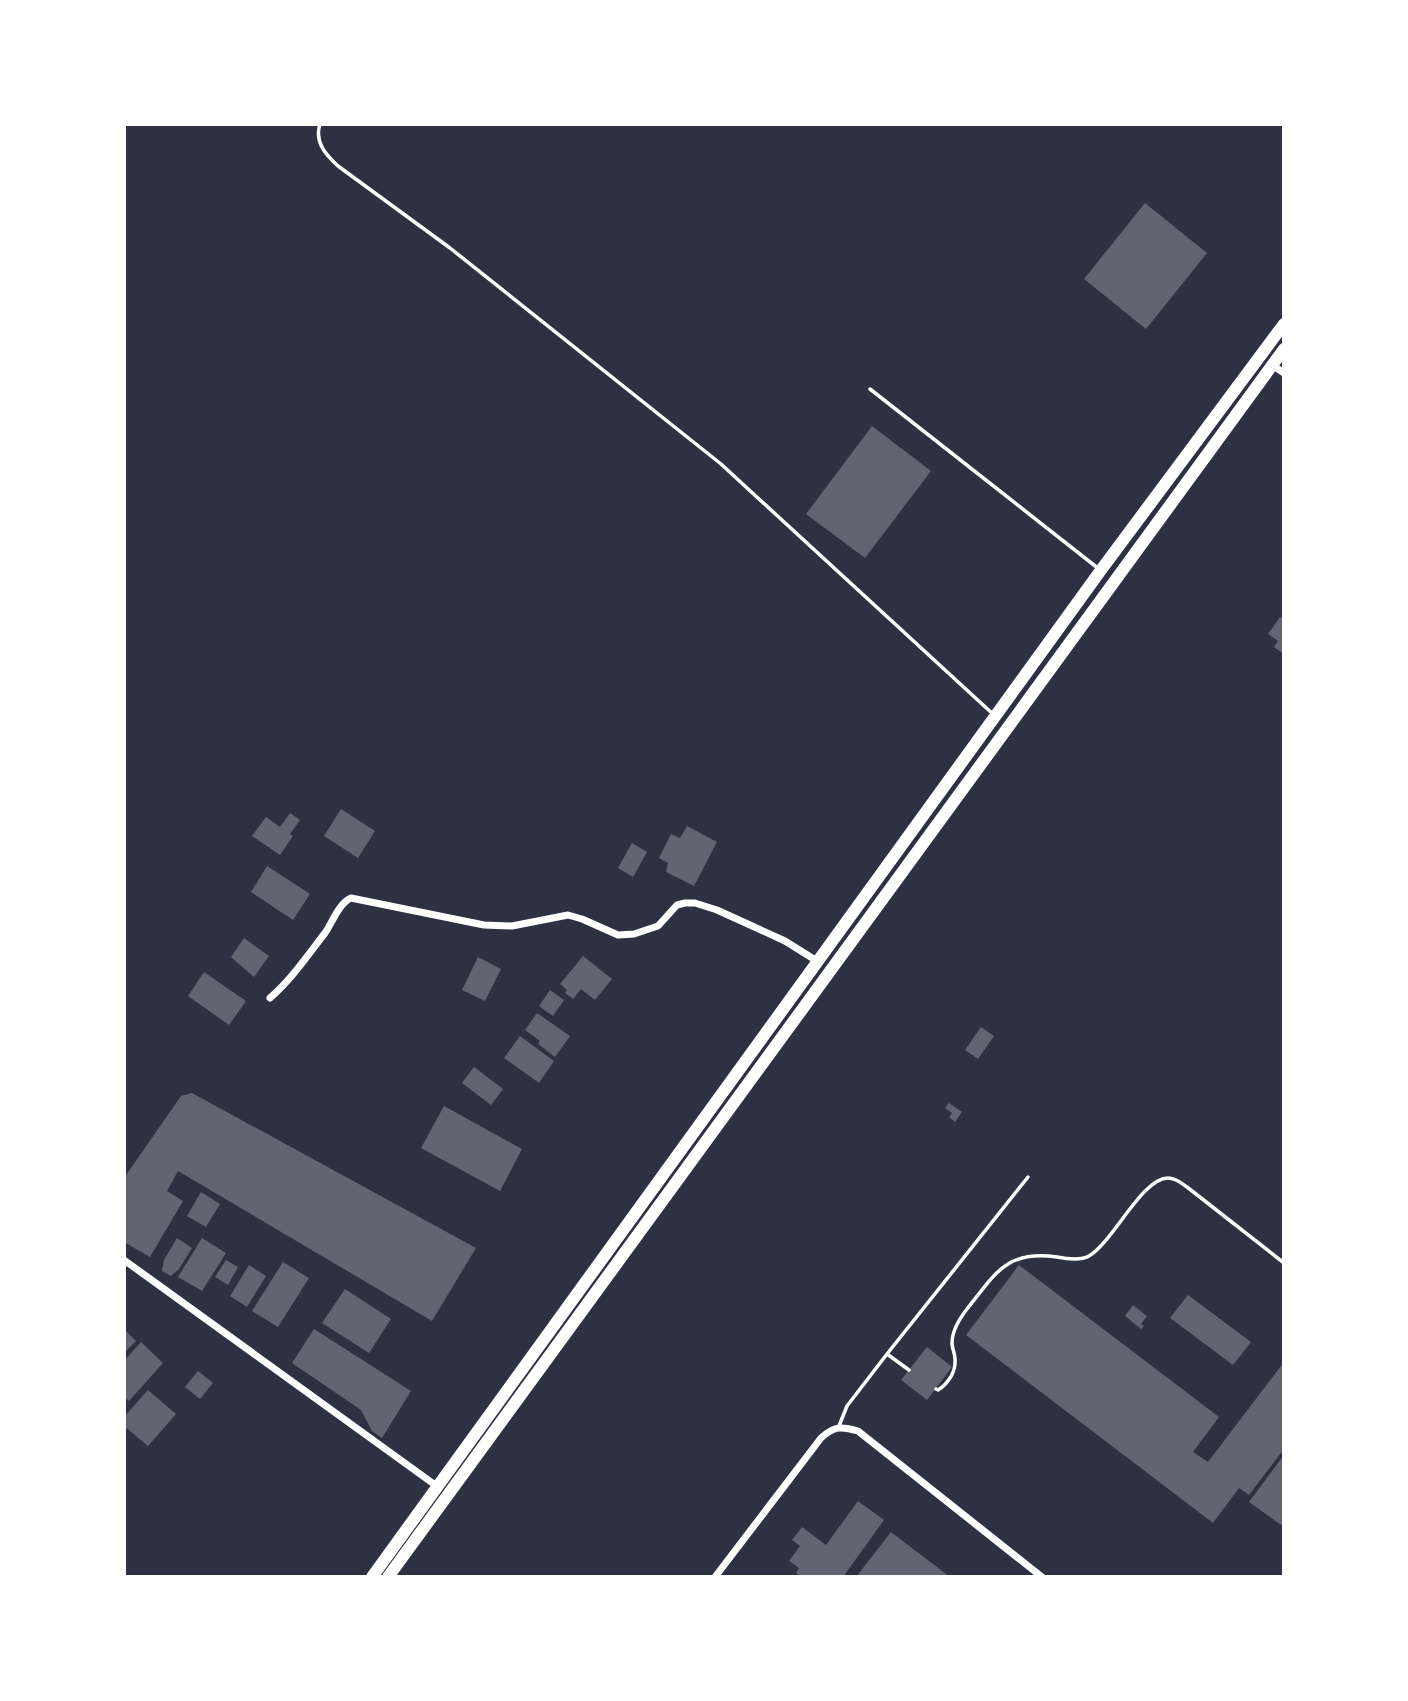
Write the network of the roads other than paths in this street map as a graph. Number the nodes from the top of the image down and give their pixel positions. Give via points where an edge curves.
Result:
1 (320, 124) edge
2 (1284, 324) edge
3 (1284, 349) edge
4 (1272, 365) junction
5 (1284, 373) edge
6 (870, 389) dead end
7 (1101, 570) junction
8 (995, 717) junction
9 (817, 961) junction
10 (270, 998) dead end
11 (1028, 1177) dead end
12 (124, 1260) edge
13 (1284, 1264) edge
14 (887, 1354) junction
15 (909, 1370) dead end
16 (936, 1389) dead end
17 (839, 1426) junction
18 (438, 1487) junction
19 (372, 1577) edge
20 (388, 1577) edge
21 (715, 1577) edge
22 (1042, 1577) edge

1 - 8 lane via 321,144 338,166 450,248 721,464
2 - 7 highway
3 - 4 highway
4 - 5 street
4 - 20 highway
6 - 7 lane
7 - 8 highway
8 - 9 highway
9 - 10 street via 718,909 695,903 677,905 652,929 618,935 568,915 524,924 484,925 351,898 344,901 324,934
9 - 18 highway
11 - 14 lane
12 - 18 street
13 - 16 lane via 1187,1187 1166,1178 1143,1194 1088,1257 1039,1255 1006,1264 960,1320 952,1342 955,1367 944,1386
14 - 15 lane
14 - 17 lane via 847,1406
17 - 21 street via 821,1438
17 - 22 street via 858,1431
18 - 19 highway

